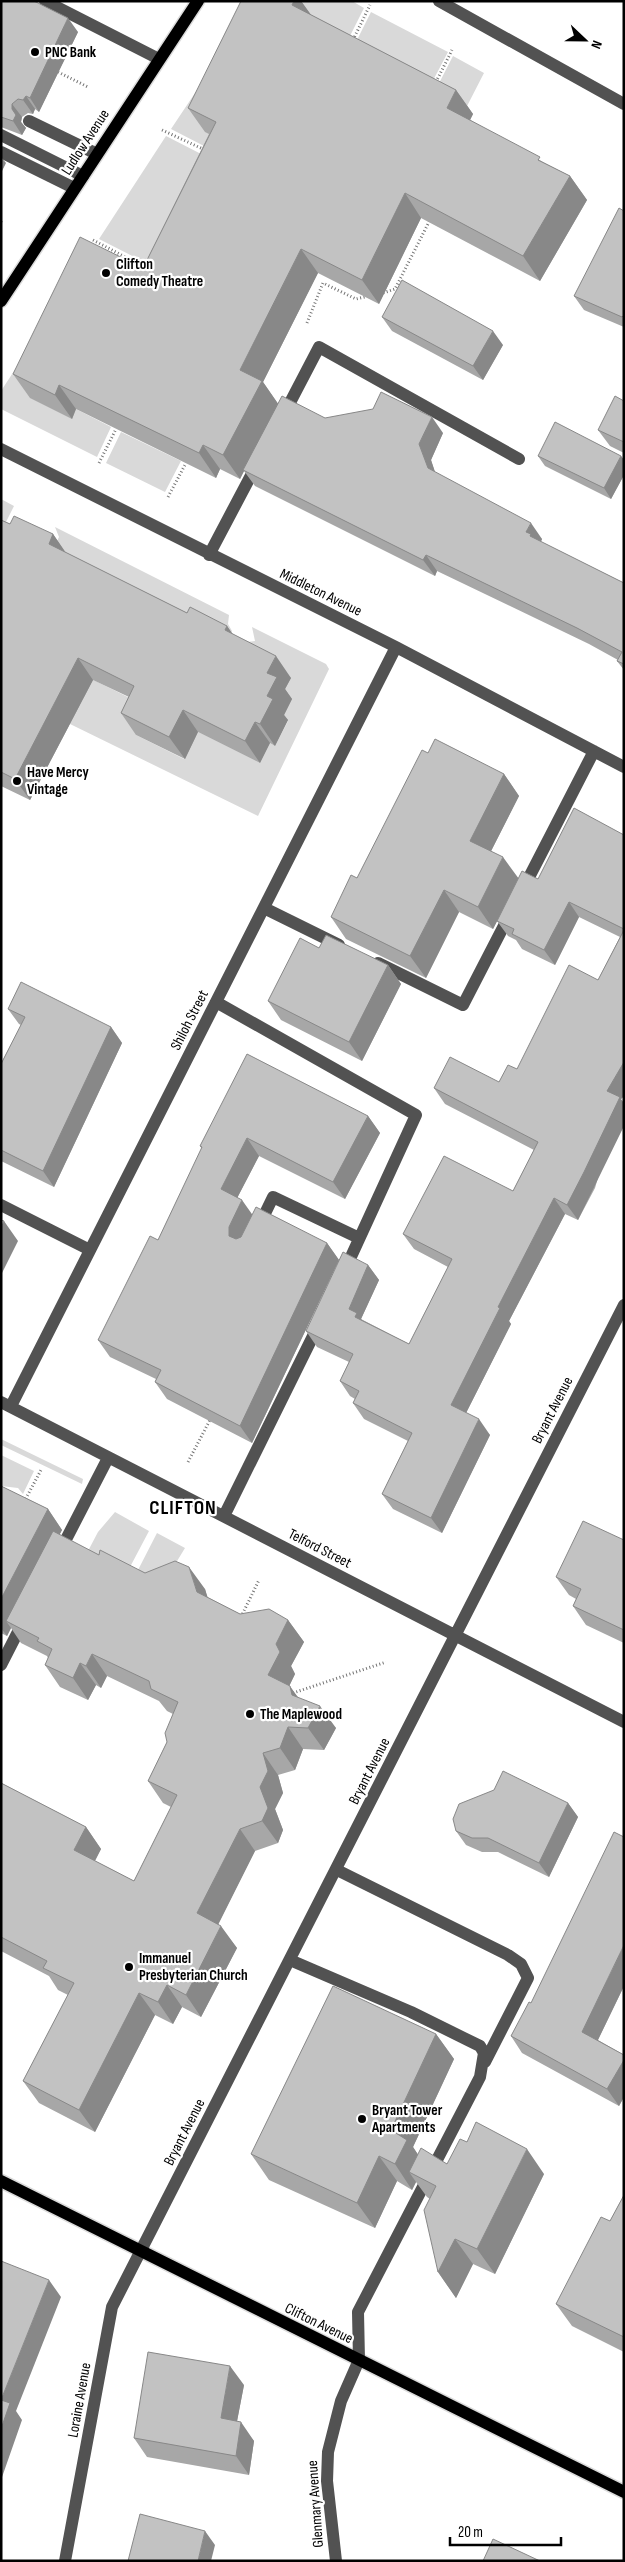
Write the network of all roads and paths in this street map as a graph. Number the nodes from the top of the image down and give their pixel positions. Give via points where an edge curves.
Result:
1 (45, 1) edge
2 (439, 1) edge
3 (195, 2) edge
4 (370, 5) dead end
5 (349, 49) edge
6 (452, 50) dead end
7 (159, 59) junction
8 (58, 72) dead end
9 (435, 83) edge
10 (88, 87) dead end
11 (624, 104) edge
12 (29, 121) dead end
13 (162, 130) dead end
14 (1, 134) edge
15 (1, 152) edge
16 (97, 154) junction
17 (213, 154) edge
18 (83, 176) junction
19 (74, 188) junction
20 (94, 240) dead end
21 (153, 271) edge
22 (1, 300) edge
23 (278, 424) edge
24 (116, 429) edge
25 (1, 449) edge
26 (265, 450) edge
27 (519, 459) dead end
28 (99, 463) dead end
29 (186, 463) edge
30 (168, 497) dead end
31 (209, 555) junction
32 (396, 647) junction
33 (594, 751) junction
34 (624, 767) edge
35 (264, 908) junction
36 (349, 950) edge
37 (367, 958) edge
38 (216, 1002) junction
39 (1, 1205) edge
40 (359, 1238) junction
41 (252, 1240) edge
42 (90, 1250) junction
43 (339, 1282) edge
44 (624, 1305) edge
45 (326, 1308) edge
46 (6, 1404) edge
47 (212, 1415) edge
48 (108, 1458) junction
49 (188, 1462) dead end
50 (41, 1470) dead end
51 (21, 1509) edge
52 (224, 1516) junction
53 (54, 1562) edge
54 (259, 1580) dead end
55 (28, 1614) edge
56 (240, 1621) edge
57 (456, 1636) junction
58 (386, 1662) dead end
59 (1, 1665) edge
60 (291, 1694) edge
61 (624, 1722) edge
62 (337, 1870) junction
63 (290, 1960) junction
64 (484, 2064) junction
65 (1, 2181) edge
66 (141, 2252) junction
67 (359, 2360) junction
68 (624, 2492) edge
69 (65, 2561) edge
70 (336, 2561) edge

1 - 7 street
2 - 11 street
3 - 7 main road, Ludlow Avenue
4 - 5 path
6 - 9 path
7 - 16 main road, Ludlow Avenue
8 - 10 path
12 - 16 street
13 - 17 path
14 - 18 street
15 - 19 street
16 - 18 main road, Ludlow Avenue
18 - 19 main road, Ludlow Avenue
19 - 22 main road, Ludlow Avenue
20 - 21 path
23 - 27 street via 320,347
24 - 28 path
25 - 31 street, Middleton Avenue
26 - 31 street
29 - 30 path
31 - 32 street, Middleton Avenue
32 - 33 street, Middleton Avenue
32 - 35 street, Shiloh Street
33 - 34 street, Middleton Avenue
33 - 37 street via 463,1004
35 - 36 street
35 - 38 street, Shiloh Street
38 - 40 street via 416,1115
38 - 42 street, Shiloh Street
39 - 42 street
40 - 41 street via 273,1198
40 - 43 street
42 - 46 street, Shiloh Street
44 - 57 street, Bryant Avenue
45 - 52 street
46 - 48 street, Telford Street
47 - 49 path
48 - 52 street, Telford Street
48 - 53 street
50 - 51 path
52 - 57 street, Telford Street
54 - 56 path
55 - 59 street
57 - 61 street, Telford Street
57 - 62 street, Bryant Avenue
58 - 60 path
62 - 63 street, Bryant Avenue
62 - 64 street via 521,1964 528,1978
63 - 64 street via 411,2012 480,2046
63 - 66 street, Bryant Avenue
64 - 67 street via 358,2312
65 - 66 main road, Clifton Avenue
66 - 67 main road, Clifton Avenue
66 - 69 street, Loraine Avenue via 112,2307
67 - 68 main road, Clifton Avenue
67 - 70 street, Glenmary Avenue via 341,2401 328,2452 327,2482

